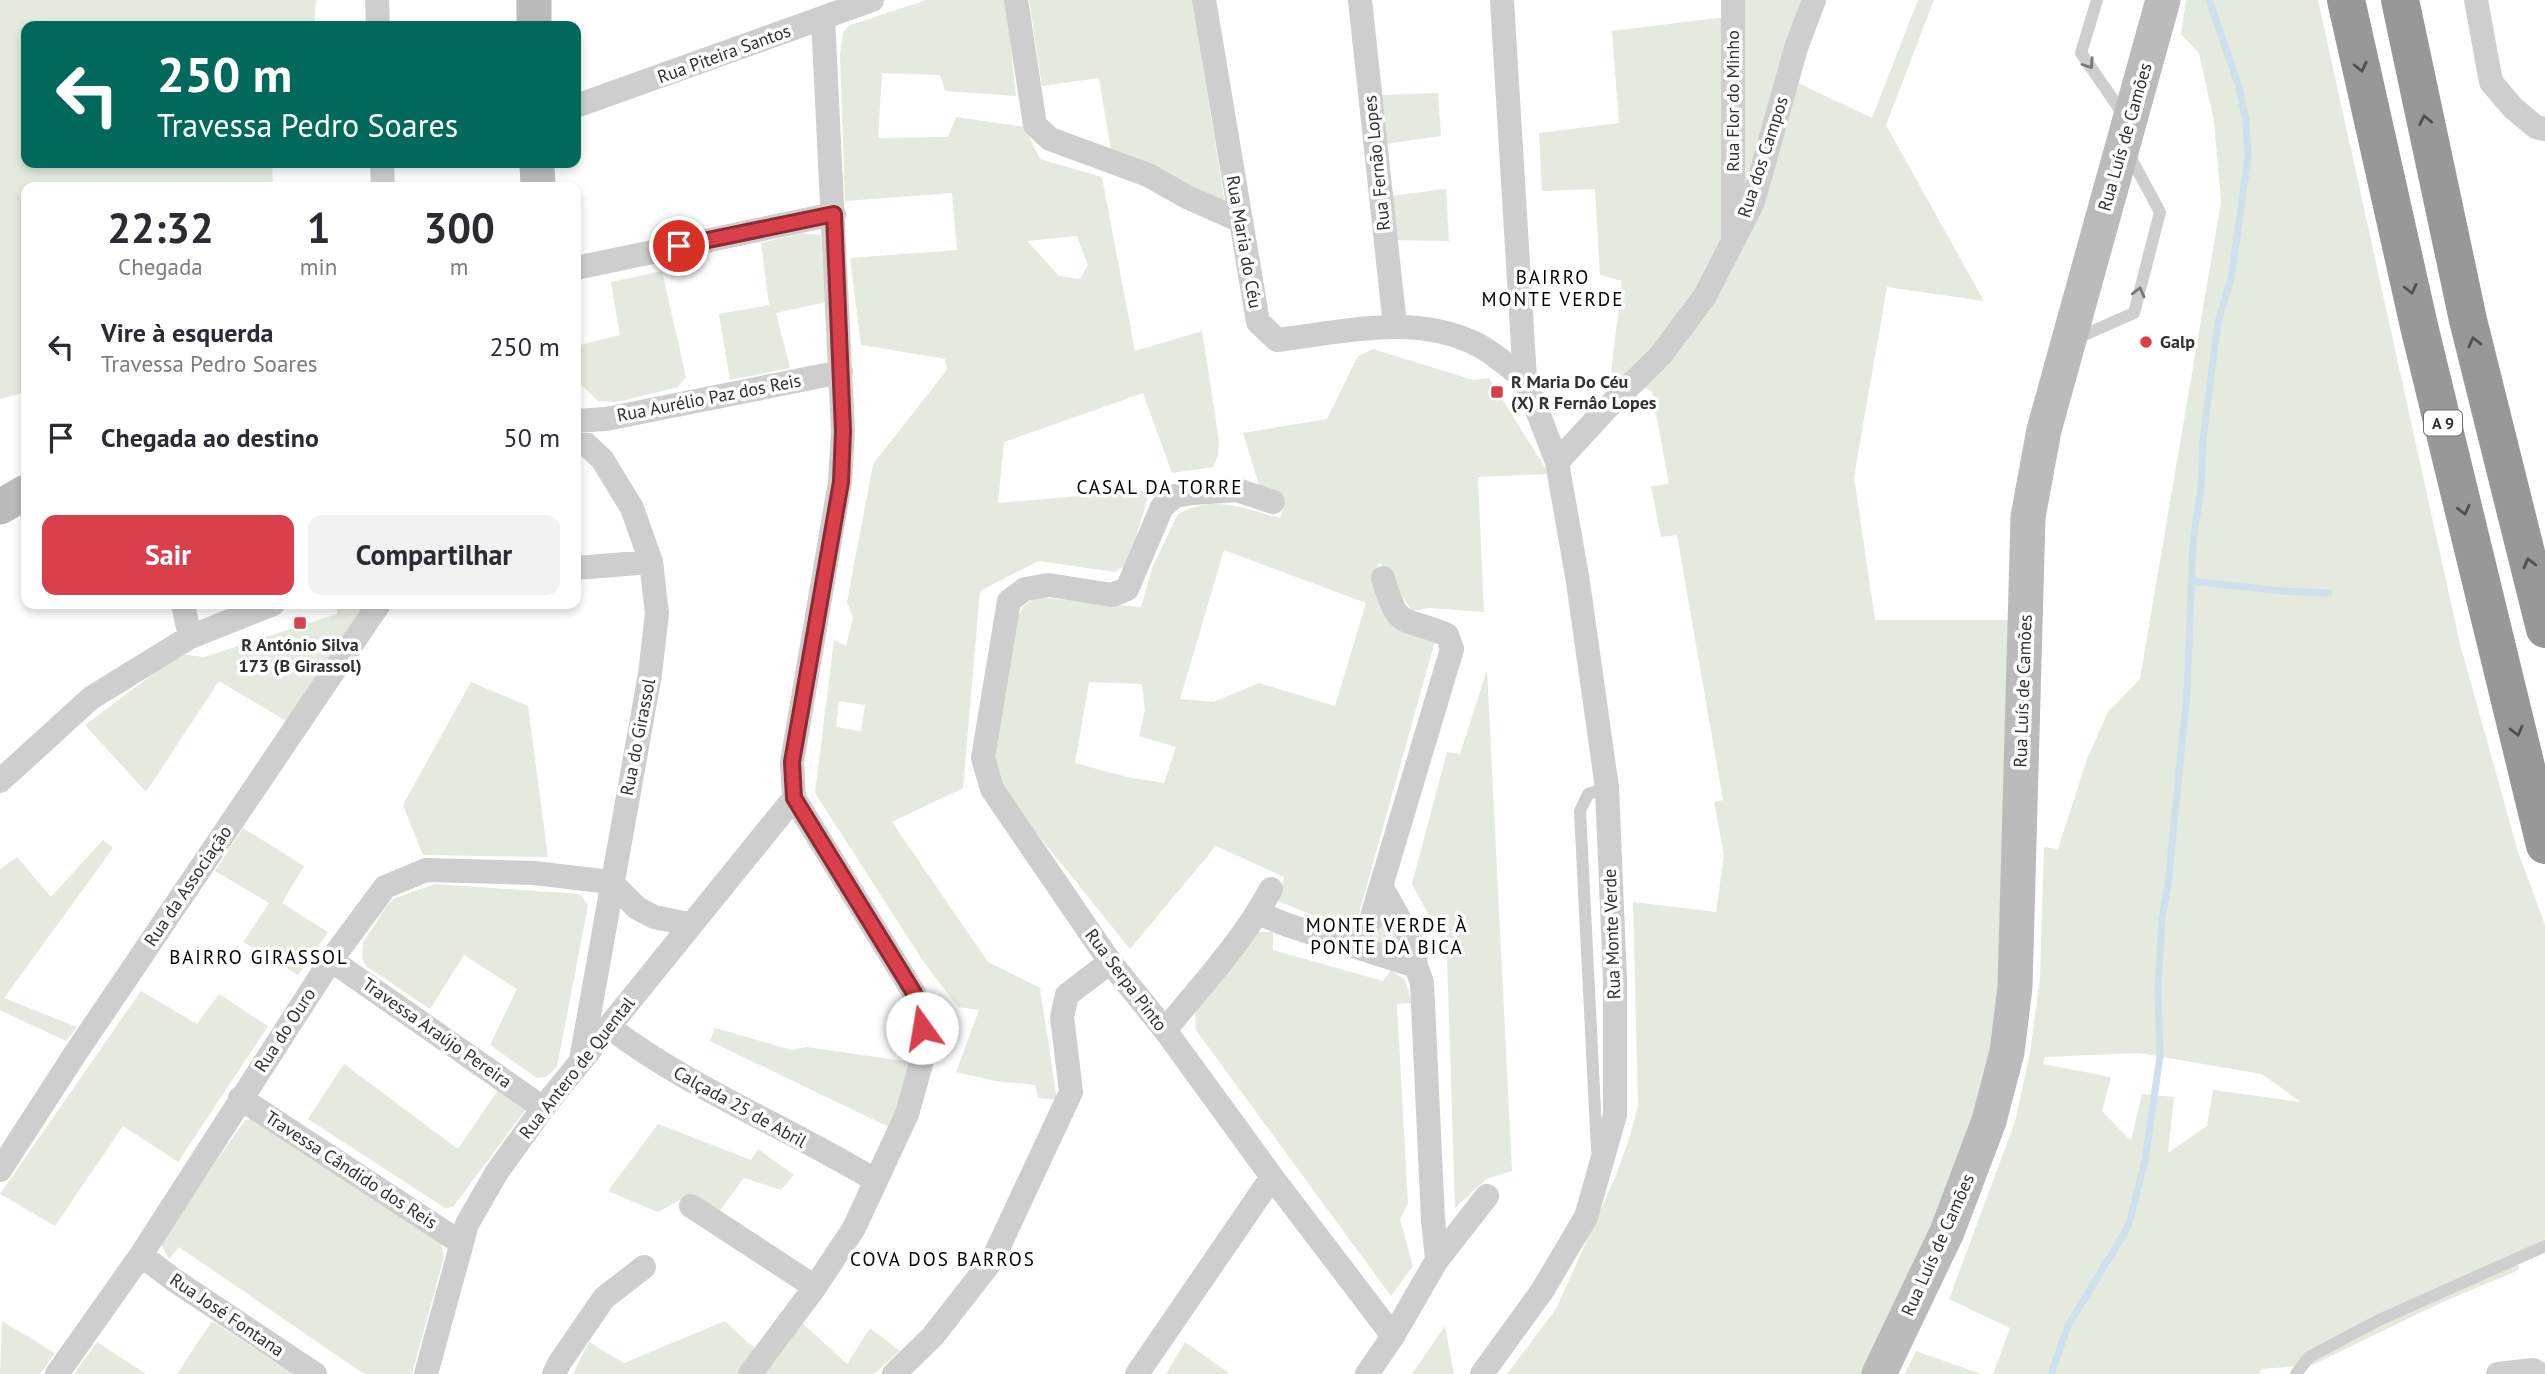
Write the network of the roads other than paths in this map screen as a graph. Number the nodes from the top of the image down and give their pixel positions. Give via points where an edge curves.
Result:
1 (377, 0) edge
2 (534, 0) edge
3 (872, 0) edge
4 (1016, 0) edge
5 (1204, 0) edge
6 (1360, 0) edge
7 (1502, 0) edge
8 (1732, 0) edge
9 (1814, 0) edge
10 (2097, 0) edge
11 (2163, 0) edge
12 (2346, 0) edge
13 (2400, 0) edge
14 (2476, 0) edge
15 (823, 18) junction
16 (378, 21) edge
17 (534, 21) edge
18 (581, 104) edge
19 (2545, 129) edge
20 (2126, 134) junction
21 (834, 214) junction
22 (1241, 221) junction
23 (1733, 243) junction
24 (581, 267) edge
25 (1395, 326) junction
26 (2068, 342) junction
27 (841, 372) junction
28 (1525, 379) junction
29 (581, 421) edge
30 (581, 440) edge
31 (1558, 462) junction
32 (21, 495) edge
33 (1273, 502) dead end
34 (0, 507) edge
35 (651, 562) junction
36 (581, 568) edge
37 (1383, 578) dead end
38 (184, 609) edge
39 (260, 609) edge
40 (376, 609) edge
41 (2545, 629) edge
42 (190, 637) junction
43 (0, 781) edge
44 (794, 798) junction
45 (2545, 845) edge
46 (611, 882) junction
47 (1381, 886) junction
48 (1271, 889) dead end
49 (1258, 913) junction
50 (689, 924) junction
51 (1354, 946) junction
52 (331, 960) junction
53 (1110, 962) junction
54 (1416, 966) junction
55 (609, 1027) junction
56 (1165, 1030) junction
57 (581, 1060) junction
58 (240, 1098) junction
59 (543, 1108) junction
60 (0, 1170) edge
61 (1272, 1177) junction
62 (876, 1181) junction
63 (1486, 1196) dead end
64 (691, 1206) dead end
65 (461, 1243) junction
66 (2545, 1246) edge
67 (141, 1255) junction
68 (1437, 1260) junction
69 (645, 1267) dead end
70 (815, 1287) junction
71 (1393, 1336) junction
72 (57, 1374) edge
73 (315, 1374) edge
74 (426, 1374) edge
75 (554, 1374) edge
76 (750, 1374) edge
77 (894, 1374) edge
78 (1137, 1374) edge
79 (1367, 1374) edge
80 (1482, 1374) edge
81 (1879, 1374) edge
82 (2296, 1374) edge
83 (2498, 1374) edge
84 (2540, 1374) edge

1 - 16 street
2 - 17 main road
3 - 15 street, Rua Piteira Santos
4 - 22 street via 1035,125 1050,139 1139,171
5 - 22 street, Rua Maria do Céu
6 - 25 street, Rua Fernão Lopes
7 - 28 street
8 - 23 street, Rua Flor do Minho
9 - 23 street, Rua dos Campos via 1753,202
10 -> 20 lane via 2081,52
11 - 20 main road, Rua Luís de Camões
12 -> 45 highway, A 9 via 2419,326
41 -> 13 highway via 2468,320
14 - 19 street via 2491,82 2513,108
15 - 18 street, Rua Piteira Santos
15 - 21 street
20 - 26 main road, Rua Luís de Camões
26 -> 20 lane via 2134,313 2160,212
21 - 24 street
21 - 27 street
22 - 25 street, Rua Maria do Céu via 1258,322 1277,340
23 - 31 street, Rua dos Campos via 1705,296 1660,356
25 - 28 street, Rua Maria do Céu via 1449,333 1480,346
26 - 81 main road, Rua Luís de Camões via 2043,430 2028,517 2015,987 2007,1052 1989,1121 1948,1232
27 - 29 street, Rua Aurélio Paz dos Reis
27 - 44 street via 841,482 792,762
28 - 31 street, Rua Monte Verde
30 - 35 street, Rua do Girassol via 602,459 632,508
31 - 80 street, Rua Monte Verde via 1607,788 1615,1115 1586,1217 1542,1292
32 - 34 main road
33 - 53 street, Rua Serpa Pinto via 1237,490 1175,496 1162,507 1127,589 1112,595 1049,585 1026,589 1009,601 983,758 992,789
35 - 36 street
35 - 46 street, Rua do Girassol via 657,613 650,674
37 - 47 street via 1398,616 1447,635 1452,649
38 - 42 street
39 - 42 street
40 - 60 street, Rua da Associação
42 - 43 street via 91,698
44 - 50 street, Rua Antero de Quental
44 - 62 street via 914,993 922,1028 921,1064 907,1114
46 - 50 street via 646,913
46 - 52 street, Rua do Ouro via 523,872 426,870 385,887
46 - 57 street, Rua do Girassol
47 - 51 street via 1371,920
47 - 54 street via 1414,945
48 - 49 street
49 - 51 street
49 - 56 street
50 - 55 street, Rua Antero de Quental
51 - 54 street
52 - 58 street, Rua do Ouro
52 - 59 street, Travessa Araújo Pereira
53 - 56 street, Rua Serpa Pinto
53 - 77 street via 1067,995 1062,1017 1071,1092 993,1259 933,1336
54 - 68 street via 1422,983
55 - 57 street, Rua Antero de Quental
55 - 62 street, Calçada 25 de Abril via 706,1092
56 - 61 street, Rua Serpa Pinto
57 - 59 street, Rua Antero de Quental
58 - 65 street, Travessa Cândido dos Reis
58 - 67 street, Rua do Ouro
59 - 65 street, Rua Antero de Quental via 497,1172
61 - 71 street, Rua Serpa Pinto
61 - 78 street
62 - 70 street via 854,1228
63 - 68 street
64 - 70 street
65 - 74 street, Rua Antero de Quental
66 - 82 lane via 2379,1320 2309,1357
67 - 72 street, Rua do Ouro
67 - 73 street, Rua José Fontana
68 - 71 street
69 - 75 street via 604,1298
70 - 76 street
71 - 79 street
83 - 84 street via 2533,1370

